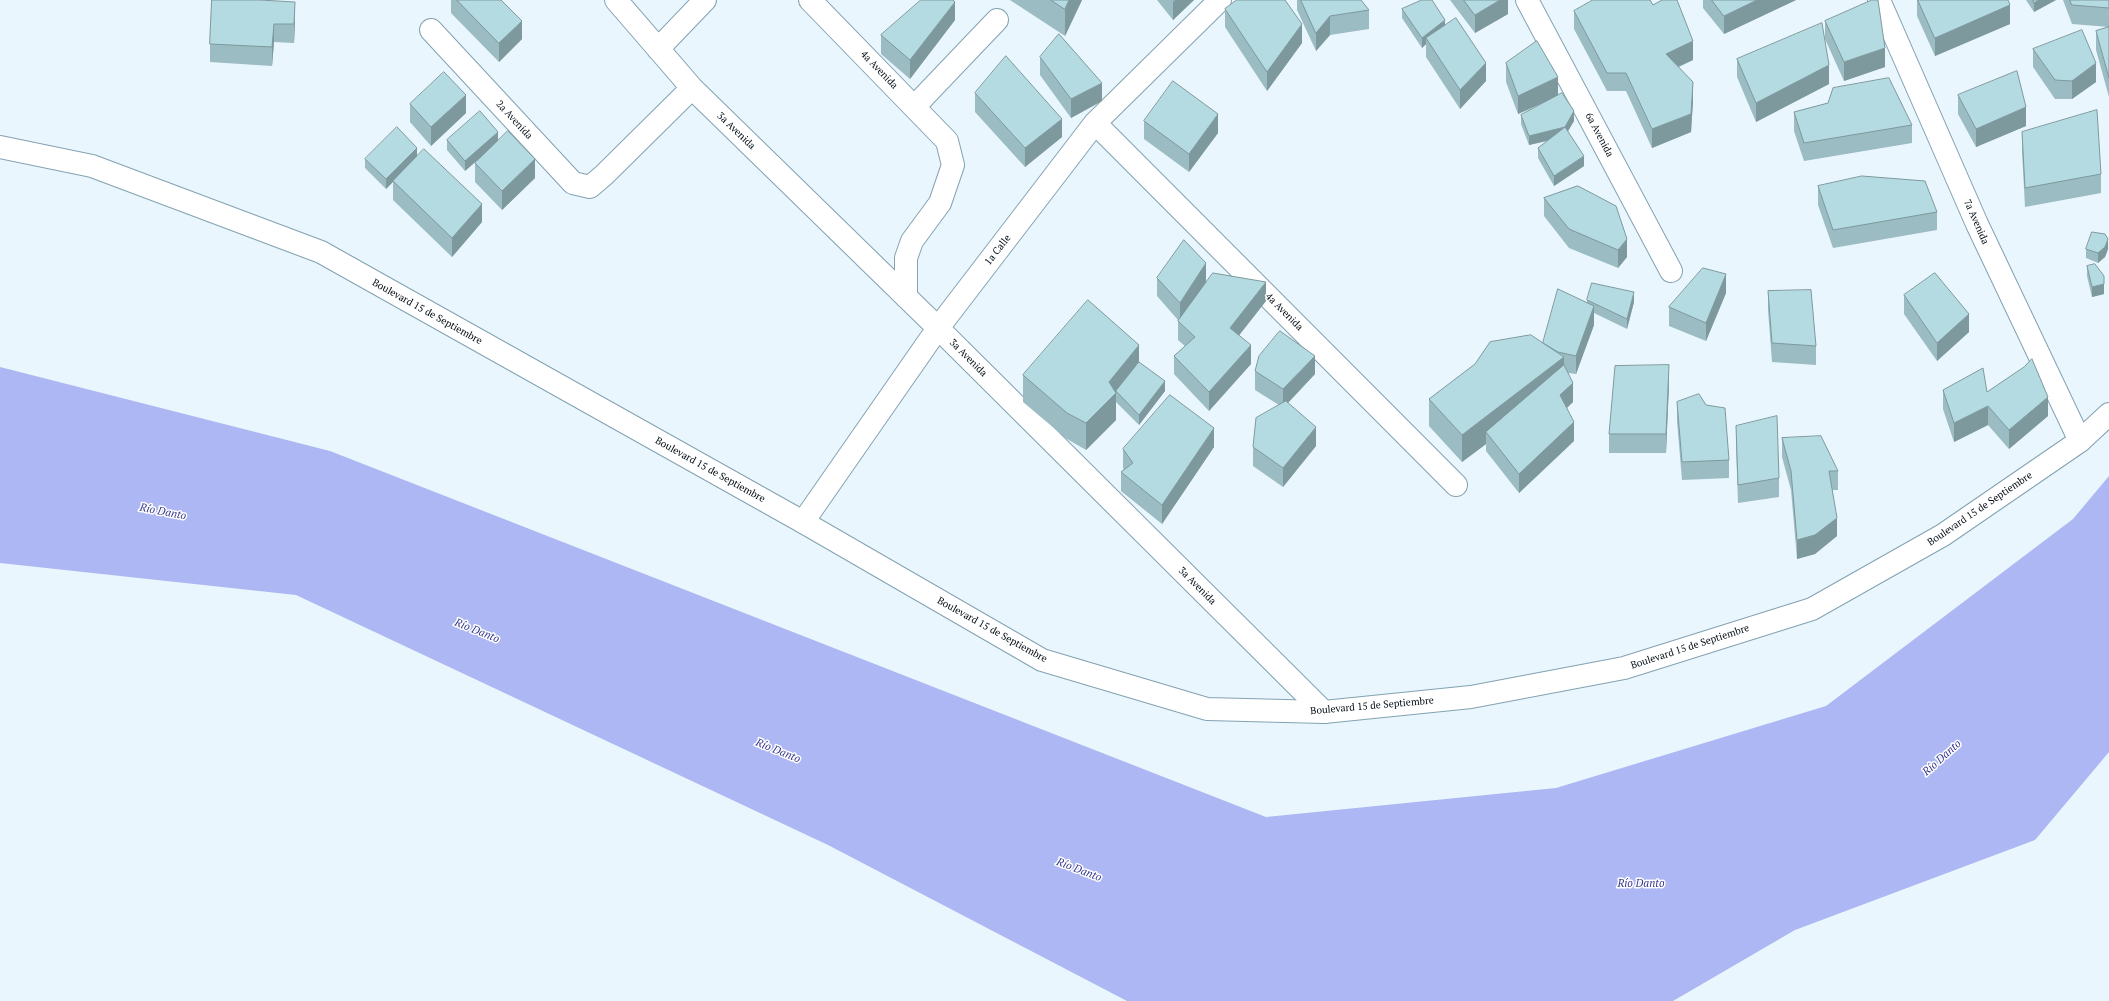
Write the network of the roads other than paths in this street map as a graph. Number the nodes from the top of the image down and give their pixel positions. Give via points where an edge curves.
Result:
1 (616, 0) edge
2 (705, 0) edge
3 (810, 0) edge
4 (1220, 0) edge
5 (1527, 0) edge
6 (1879, 0) edge
7 (997, 20) dead end
8 (431, 30) dead end
9 (658, 49) junction
10 (692, 88) junction
11 (914, 107) junction
12 (1095, 123) junction
13 (0, 147) edge
14 (1671, 271) dead end
15 (906, 297) junction
16 (938, 328) junction
17 (2109, 414) edge
18 (2080, 441) junction
19 (1456, 485) dead end
20 (803, 522) junction
21 (1324, 712) junction

1 - 9 street, 3a Avenida
2 - 9 street
3 - 11 street, 4a Avenida
4 - 12 street, 1a Calle
5 - 14 street, 6a Avenida
6 - 18 street, 7a Avenida via 1977,224
7 - 11 street
8 - 10 street, 2a Avenida via 573,183 590,187
9 - 10 street, 3a Avenida
10 - 15 street, 3a Avenida
11 - 15 street, 4a Avenida via 947,141 953,165 940,203 912,241 906,258
12 - 16 street, 1a Calle
12 - 19 street, 4a Avenida
13 - 20 street, Boulevard 15 de Septiembre via 92,166 321,252
15 - 16 street, 3a Avenida
16 - 20 street, 1a Calle
16 - 21 street, 3a Avenida
17 - 18 street, Boulevard 15 de Septiembre
18 - 21 street, Boulevard 15 de Septiembre via 1943,535 1812,609 1624,668 1471,697
20 - 21 street, Boulevard 15 de Septiembre via 1042,660 1207,709

